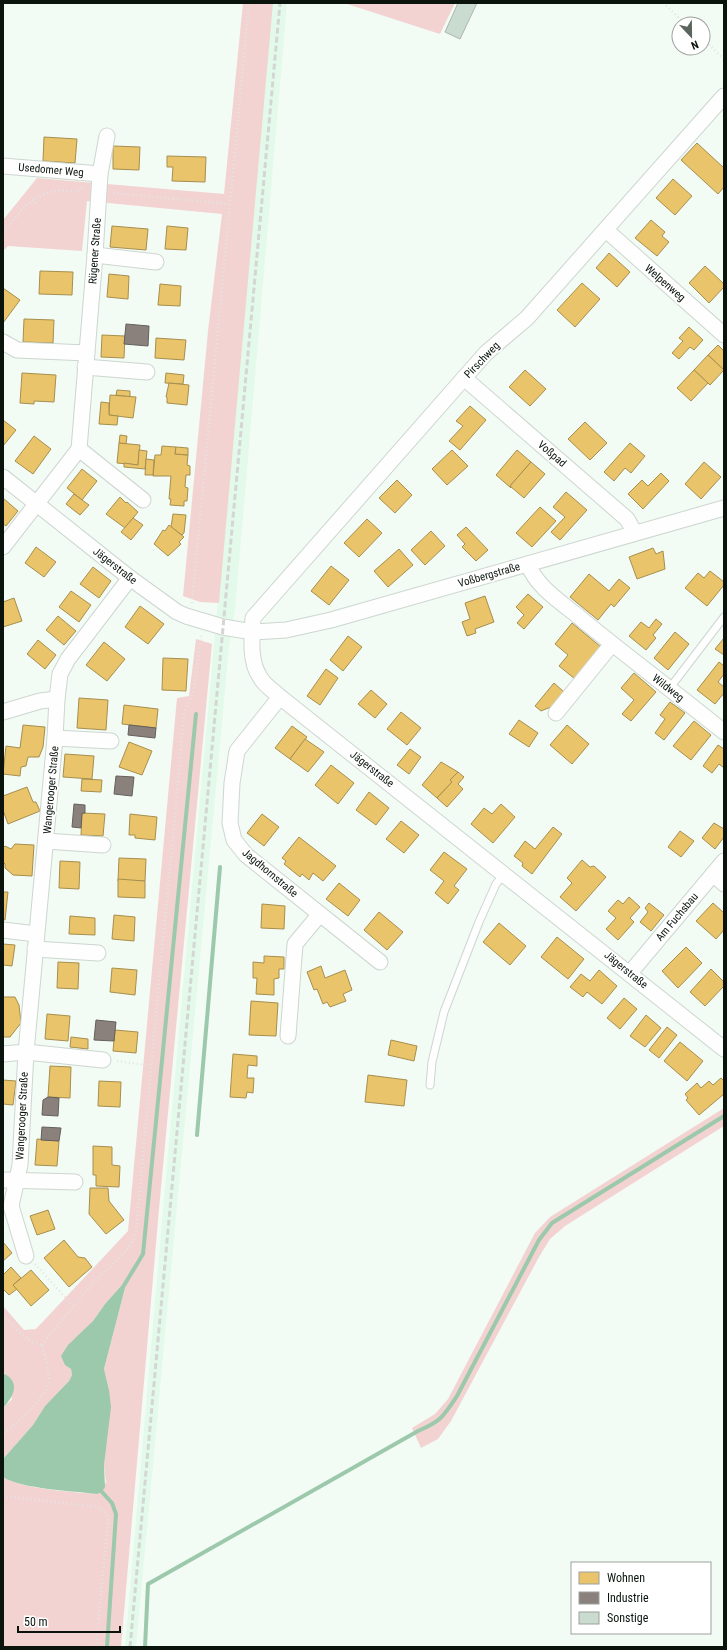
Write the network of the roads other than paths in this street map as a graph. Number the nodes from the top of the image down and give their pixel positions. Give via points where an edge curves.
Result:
1 (724, 96) edge
2 (107, 136) dead end
3 (3, 166) edge
4 (100, 174) junction
5 (606, 230) junction
6 (95, 255) junction
7 (156, 262) dead end
8 (724, 335) edge
9 (3, 342) edge
10 (86, 360) junction
11 (147, 372) dead end
12 (464, 378) junction
13 (79, 449) junction
14 (3, 477) edge
15 (143, 500) dead end
16 (36, 503) junction
17 (724, 508) edge
18 (635, 533) junction
19 (3, 547) edge
20 (528, 564) junction
21 (130, 578) junction
22 (724, 618) edge
23 (252, 632) junction
24 (612, 644) junction
25 (669, 689) junction
26 (280, 697) junction
27 (57, 698) junction
28 (3, 712) edge
29 (556, 713) dead end
30 (724, 732) edge
31 (56, 738) junction
32 (111, 741) dead end
33 (46, 841) junction
34 (102, 845) dead end
35 (724, 862) edge
36 (504, 873) junction
37 (719, 879) edge
38 (320, 914) junction
39 (3, 930) edge
40 (36, 934) junction
41 (35, 949) junction
42 (98, 953) dead end
43 (380, 962) dead end
44 (630, 973) junction
45 (288, 1036) dead end
46 (724, 1049) edge
47 (26, 1052) junction
48 (3, 1054) edge
49 (103, 1060) road end
50 (430, 1085) dead end
51 (10, 1180) edge
52 (75, 1182) dead end
53 (26, 1256) road end

1 - 5 street, Pirschweg
2 - 4 street, Rügener Straße
3 - 4 street, Usedomer Weg
4 - 6 street, Rügener Straße
5 - 8 street, Welpenweg
5 - 12 street, Pirschweg via 527,318 486,353
6 - 7 street
6 - 10 street, Rügener Straße
9 - 10 street via 17,350
10 - 11 street
10 - 13 street, Rügener Straße
12 - 18 street, Voßpad via 627,519
12 - 23 street, Pirschweg via 253,618
13 - 15 street
13 - 16 street
14 - 16 street, Jägerstraße
16 - 19 street
16 - 21 street, Jägerstraße
17 - 18 street, Voßbergstraße
18 - 20 street, Voßbergstraße
20 - 23 street, Voßbergstraße via 332,620 286,630
20 - 24 street, Wildweg via 541,585
21 - 23 street, Jägerstraße via 186,616
21 - 27 street, Wangerooger Straße via 68,659 60,674
22 - 25 lane
23 - 26 street, Jägerstraße via 254,663 260,678
24 - 25 street, Wildweg
24 - 29 street
25 - 30 street, Wildweg
26 - 36 street, Jägerstraße
26 - 38 street, Jagdhornstraße via 237,751 230,823 234,840 246,855
27 - 28 street
27 - 31 street, Wangerooger Straße
31 - 32 street, Wangerooger Straße
31 - 33 street, Wangerooger Straße
33 - 34 street, Wangerooger Straße
33 - 40 street, Wangerooger Straße
35 - 37 street, Am Fuchsbau
36 - 44 street, Jägerstraße
36 - 50 lane via 496,884 479,922 444,1012 432,1062
37 - 44 street, Am Fuchsbau
38 - 43 street, Jagdhornstraße
38 - 45 street via 295,944
39 - 40 street
40 - 41 street, Wangerooger Straße
41 - 42 street
41 - 47 street, Wangerooger Straße
44 - 46 street, Jägerstraße
47 - 48 street
47 - 49 street
47 - 51 street, Wangerooger Straße via 20,1165
51 - 52 street
51 - 53 street, Wangerooger Straße via 11,1206

